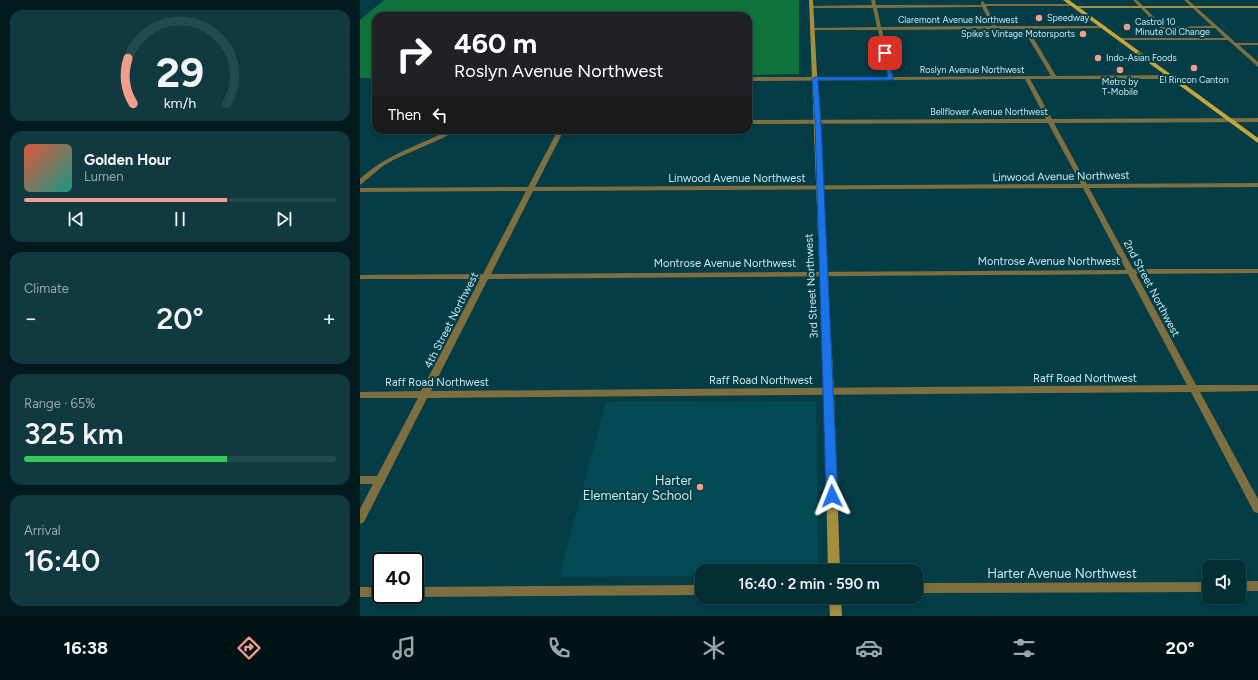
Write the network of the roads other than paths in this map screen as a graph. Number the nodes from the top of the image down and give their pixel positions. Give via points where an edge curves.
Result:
1 (873, 0) edge
2 (981, 0) edge
3 (1066, 0) edge
4 (1135, 0) edge
5 (1186, 0) edge
6 (811, 3) edge
7 (983, 5) junction
8 (875, 6) junction
9 (1075, 6) junction
10 (1142, 7) junction
11 (1193, 7) junction
12 (1258, 7) edge
13 (1104, 27) junction
14 (880, 28) junction
15 (995, 28) junction
16 (1025, 28) junction
17 (1216, 28) junction
18 (812, 29) junction
19 (1120, 39) junction
20 (1229, 39) junction
21 (1235, 44) junction
22 (1258, 44) edge
23 (1258, 65) edge
24 (1171, 77) junction
25 (891, 78) junction
26 (1027, 78) junction
27 (1055, 78) junction
28 (752, 79) edge
29 (815, 79) junction
30 (1230, 120) junction
31 (1258, 120) edge
32 (1050, 121) junction
33 (752, 122) edge
34 (818, 122) junction
35 (444, 134) edge
36 (559, 134) edge
37 (1258, 141) edge
38 (360, 183) edge
39 (1258, 185) edge
40 (1085, 186) junction
41 (820, 188) junction
42 (360, 190) edge
43 (530, 190) junction
44 (1258, 271) edge
45 (1132, 272) junction
46 (823, 274) junction
47 (486, 276) junction
48 (360, 277) edge
49 (1258, 388) edge
50 (1193, 389) junction
51 (829, 392) junction
52 (424, 394) junction
53 (360, 395) edge
54 (360, 480) edge
55 (380, 480) junction
56 (1258, 509) edge
57 (360, 519) edge
58 (834, 564) edge
59 (1246, 586) edge
60 (1258, 586) edge
61 (1202, 587) edge
62 (923, 588) edge
63 (695, 590) edge
64 (360, 592) edge
65 (372, 592) edge
66 (424, 592) edge
67 (835, 604) edge
68 (836, 616) edge

1 - 8 street
2 - 7 street
3 - 9 main road
4 - 10 street
5 - 11 street
6 - 8 street
6 - 18 street, 3rd Street Northwest
7 - 8 street
7 - 9 street
7 - 15 street
8 - 14 street
9 - 10 street
9 - 13 main road
10 - 11 street
10 - 17 street via 1163,28
11 - 12 street
11 - 17 street
13 - 16 street, Claremont Avenue Northwest
13 - 19 main road
14 - 15 street, Claremont Avenue Northwest
14 - 18 street, Claremont Avenue Northwest
14 - 25 street
15 - 16 street, Claremont Avenue Northwest
16 - 27 street
17 - 20 street
18 - 29 street, 3rd Street Northwest
19 - 20 street
19 - 24 main road
20 - 21 street
21 - 22 street
21 - 23 street
24 - 27 street, Roslyn Avenue Northwest
24 - 30 main road
25 - 26 street, Roslyn Avenue Northwest
25 - 29 street, Roslyn Avenue Northwest
26 - 27 street, Roslyn Avenue Northwest
26 - 32 street, 2nd Street Northwest
28 - 29 street, Roslyn Avenue Northwest
29 - 34 street, 3rd Street Northwest
30 - 31 street, Bellflower Avenue Northwest
30 - 32 street, Bellflower Avenue Northwest
30 - 37 main road
32 - 34 street, Bellflower Avenue Northwest
32 - 40 street, 2nd Street Northwest
33 - 34 street, Bellflower Avenue Northwest
34 - 41 street, 3rd Street Northwest
35 - 38 street via 387,160
36 - 43 street, 4th Street Northwest
39 - 40 street, Linwood Avenue Northwest
40 - 41 street, Linwood Avenue Northwest
40 - 45 street, 2nd Street Northwest
41 - 43 street, Linwood Avenue Northwest
41 - 46 street, 3rd Street Northwest
42 - 43 street, Linwood Avenue Northwest
43 - 47 street, 4th Street Northwest
44 - 45 street, Montrose Avenue Northwest
45 - 46 street, Montrose Avenue Northwest
45 - 50 street, 2nd Street Northwest
46 - 47 street, Montrose Avenue Northwest
46 - 51 street, 3rd Street Northwest
47 - 48 street, Montrose Avenue Northwest
47 - 52 street, 4th Street Northwest
49 - 50 street, Raff Road Northwest
50 - 51 street, Raff Road Northwest
50 - 56 street, 2nd Street Northwest
51 - 52 street, Raff Road Northwest
51 - 58 street, 3rd Street Northwest
52 - 53 street, Raff Road Northwest
52 - 55 street, 4th Street Northwest
54 - 55 street
55 - 57 street, 4th Street Northwest
59 - 60 street
61 - 62 street, Harter Avenue Northwest
63 - 66 street
64 - 65 street
67 - 68 street

